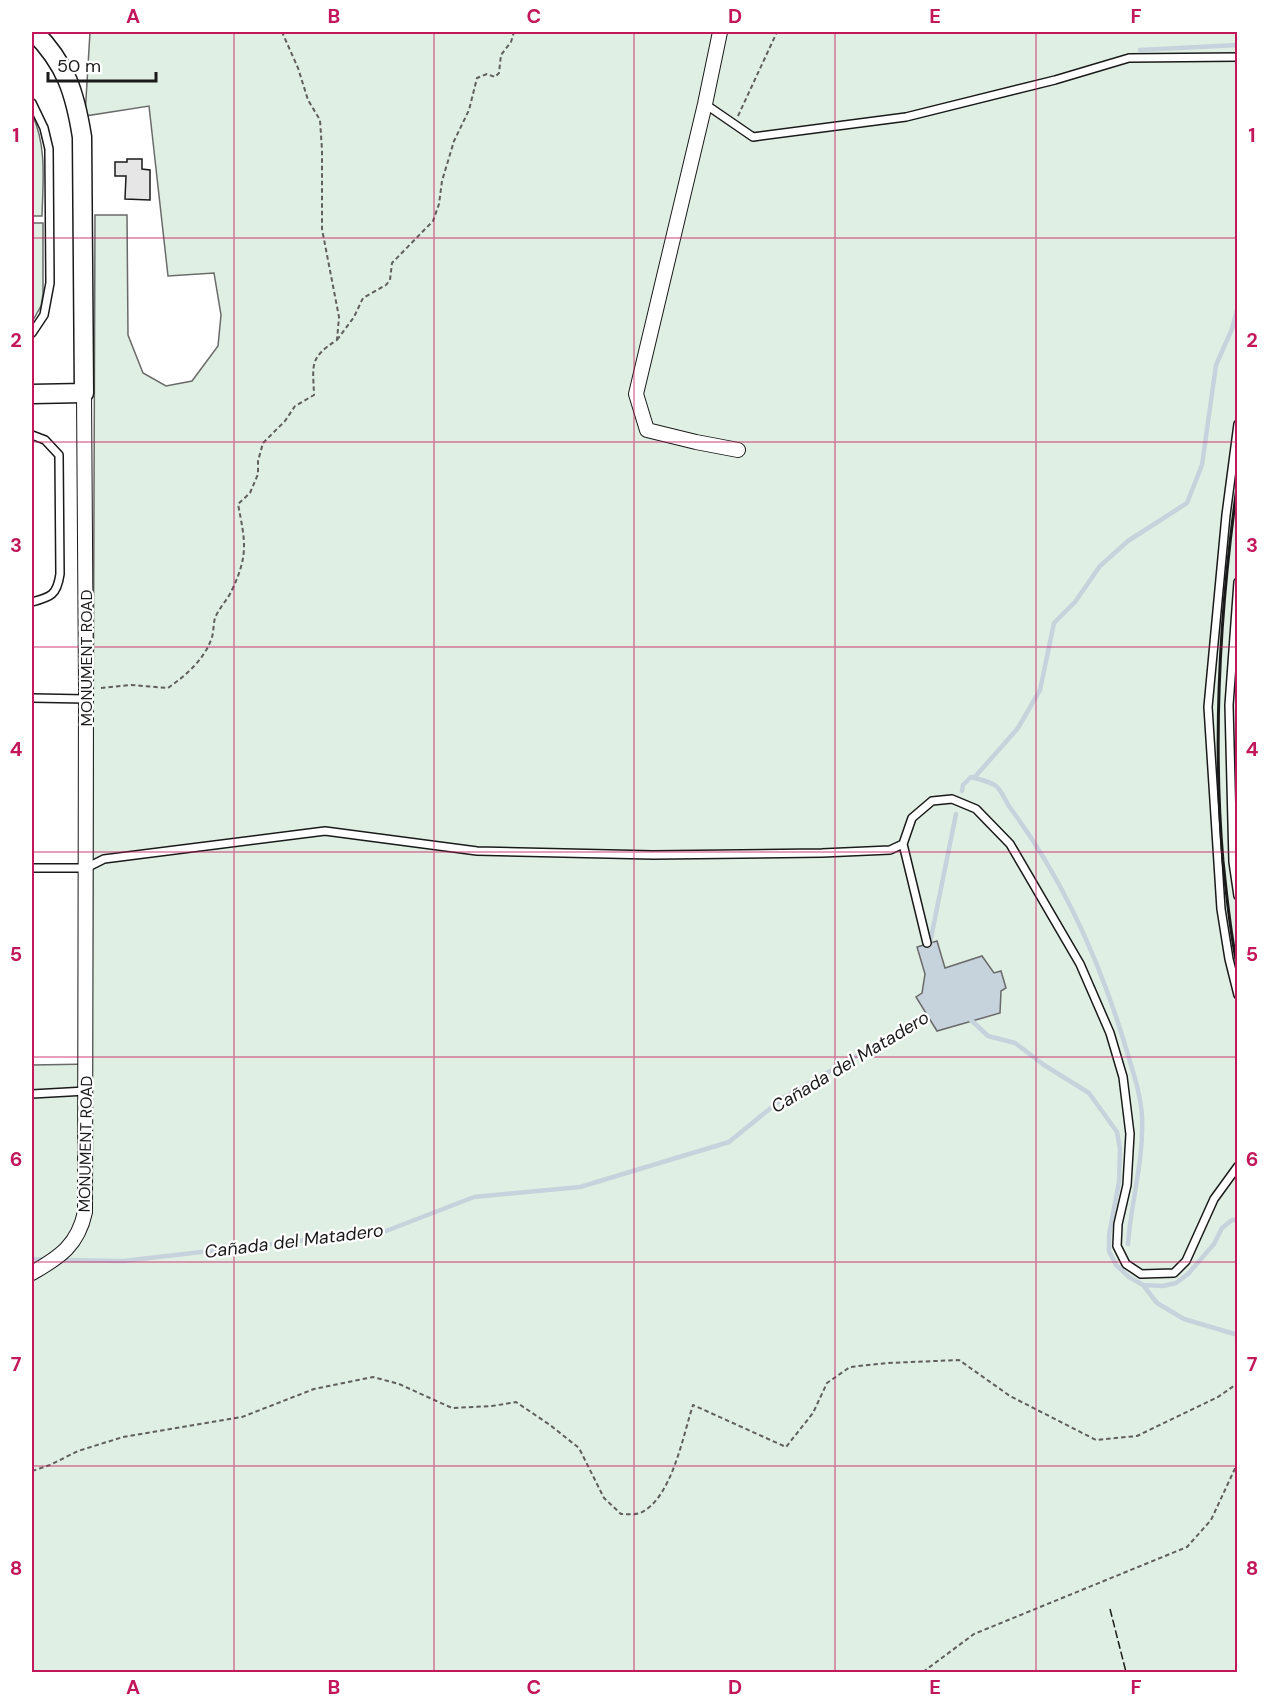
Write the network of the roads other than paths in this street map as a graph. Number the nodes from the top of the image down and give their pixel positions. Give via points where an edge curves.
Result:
1 (34, 32) edge
2 (720, 32) edge
3 (1238, 57) edge
4 (32, 103) edge
5 (705, 104) junction
6 (32, 333) edge
7 (84, 393) junction
8 (32, 394) edge
9 (1238, 423) edge
10 (32, 435) edge
11 (738, 450) dead end
12 (1238, 582) edge
13 (32, 602) edge
14 (86, 694) junction
15 (32, 698) edge
16 (903, 844) junction
17 (32, 868) edge
18 (86, 868) junction
19 (1238, 896) edge
20 (927, 944) dead end
21 (1238, 995) edge
22 (86, 1091) junction
23 (32, 1094) edge
24 (1238, 1166) edge
25 (32, 1273) edge

1 - 7 street, MONUMENT ROAD via 65,72 76,101 82,137
2 - 5 street
3 - 5 lane via 1129,58 906,117 753,137
4 - 6 lane via 49,149 50,261 44,315
5 - 11 street via 636,394 647,430
7 - 8 street
7 - 14 street, MONUMENT ROAD
9 - 21 lane via 1208,707 1221,909
10 - 13 lane via 45,440 58,455 60,574 58,588 50,597
12 - 19 lane via 1229,705 1233,862
14 - 15 lane
14 - 18 street, MONUMENT ROAD
16 - 18 lane via 890,850 822,853 501,852 325,831 104,859
16 - 20 lane
16 - 24 lane via 912,818 932,801 952,800 976,809 1010,844 1080,964 1110,1033 1123,1077 1130,1134 1117,1246 1126,1264 1141,1274 1174,1273 1186,1261 1214,1199
17 - 18 lane
18 - 22 street, MONUMENT ROAD
22 - 23 lane
22 - 25 street, MONUMENT ROAD via 86,1212 82,1228 68,1249

